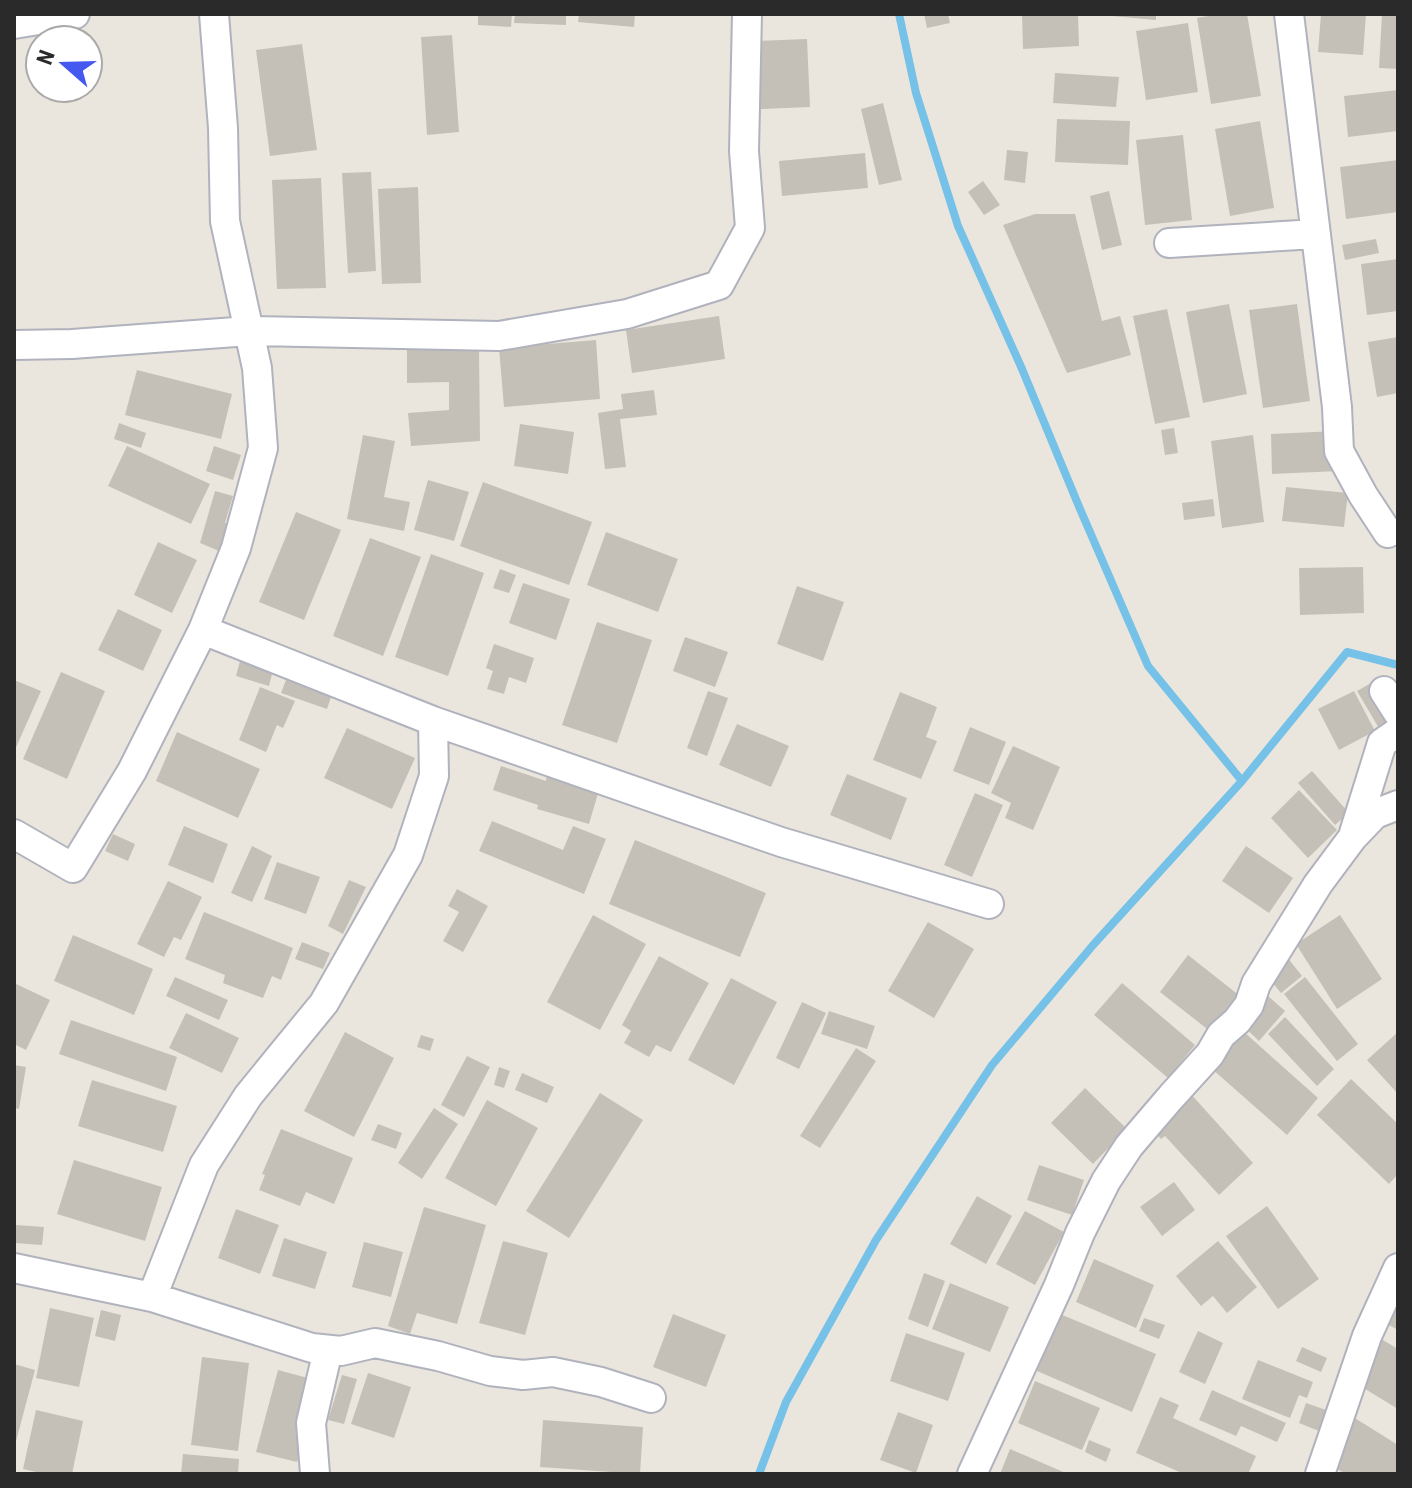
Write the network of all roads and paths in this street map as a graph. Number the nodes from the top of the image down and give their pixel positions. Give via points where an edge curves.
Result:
1 (75, 14) edge
2 (214, 14) edge
3 (747, 14) edge
4 (1289, 14) edge
5 (14, 24) edge
6 (1316, 234) junction
7 (1169, 243) dead end
8 (249, 331) junction
9 (14, 345) edge
10 (1388, 533) dead end
11 (203, 630) junction
12 (433, 721) junction
13 (1398, 732) edge
14 (1398, 805) edge
15 (14, 834) edge
16 (1353, 837) junction
17 (989, 904) dead end
18 (14, 1268) edge
19 (1398, 1268) edge
20 (152, 1297) junction
21 (328, 1350) junction
22 (651, 1398) dead end
23 (315, 1474) edge
24 (972, 1474) edge
25 (1320, 1474) edge

1 - 5 street
2 - 8 street via 225,221
3 - 8 street via 744,151 750,228 719,285 627,314 499,336
4 - 6 street
6 - 7 street
6 - 10 street via 1339,451
8 - 9 street
8 - 11 street via 263,448 236,548
11 - 12 street
11 - 15 street via 132,771 73,868
12 - 17 street via 781,842
12 - 20 street via 434,776 408,855 324,1003 248,1096 204,1165
13 - 16 street via 1382,743
14 - 16 street via 1375,814
16 - 24 street via 1271,959 1249,1005 1129,1146 1106,1181
18 - 20 street
19 - 25 street via 1367,1336
20 - 21 street
21 - 22 street via 375,1343 490,1371 553,1372
21 - 23 street via 311,1423

